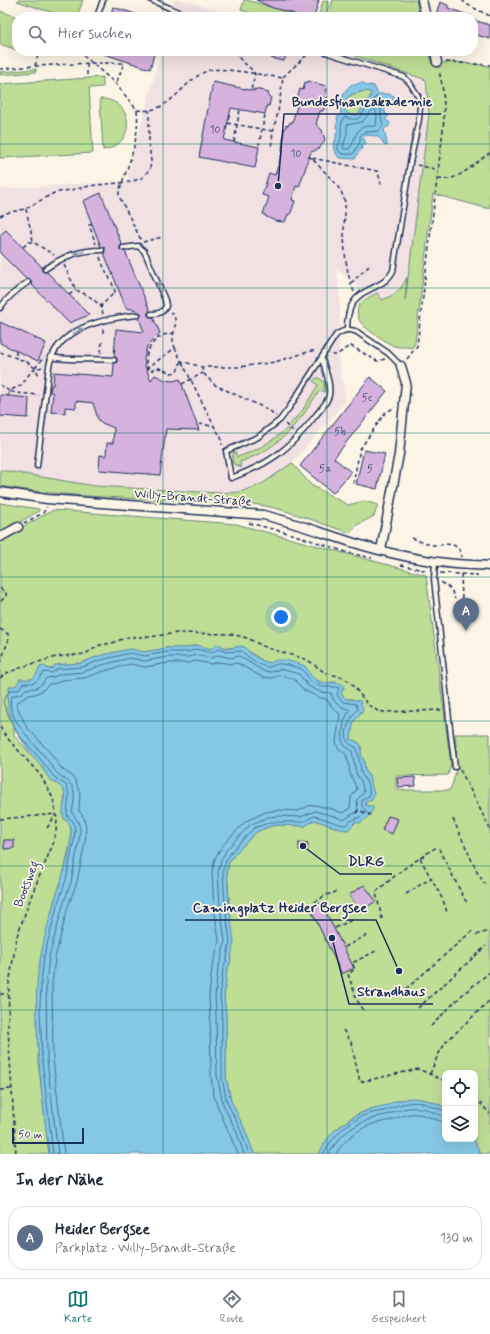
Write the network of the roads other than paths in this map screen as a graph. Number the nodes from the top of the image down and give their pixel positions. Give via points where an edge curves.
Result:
1 (103, 0) edge
2 (152, 0) edge
3 (422, 0) edge
4 (99, 12) edge
5 (179, 12) edge
6 (425, 12) edge
7 (338, 56) edge
8 (436, 56) edge
9 (437, 62) road end
10 (123, 248) dead end
11 (100, 250) road end
12 (44, 270) dead end
13 (28, 282) dead end
14 (0, 308) edge
15 (151, 314) dead end
16 (138, 315) dead end
17 (347, 330) junction
18 (50, 357) junction
19 (322, 358) junction
20 (114, 360) dead end
21 (401, 366) joint
22 (37, 466) dead end
23 (0, 492) edge
24 (18, 527) road end
25 (0, 537) edge
26 (381, 550) junction
27 (435, 561) junction
28 (490, 566) edge
29 (455, 766) road end

1 - 4 lane
2 - 5 lane
3 - 6 street
7 - 17 lane via 404,77 418,96 420,106 394,271 387,280 357,297 352,304
8 - 9 street
15 -> 10 lane via 162,313 166,306 144,250 138,246
11 -> 12 lane via 76,253 60,259
13 - 14 lane via 12,294
18 -> 16 lane via 60,342 76,331 113,318
17 - 19 lane via 336,335
17 - 21 lane via 357,332
18 - 20 lane via 67,360
18 - 22 lane
19 - 19 lane via 280,420 258,437 226,452 231,478 270,460 291,444 327,401 329,384
21 - 26 street via 406,383 399,454
23 - 26 street, Willy-Brandt-Straße via 47,499 263,515
24 - 25 street
26 - 27 street, Willy-Brandt-Straße
27 - 28 street, Willy-Brandt-Straße
27 - 29 lane via 434,579

